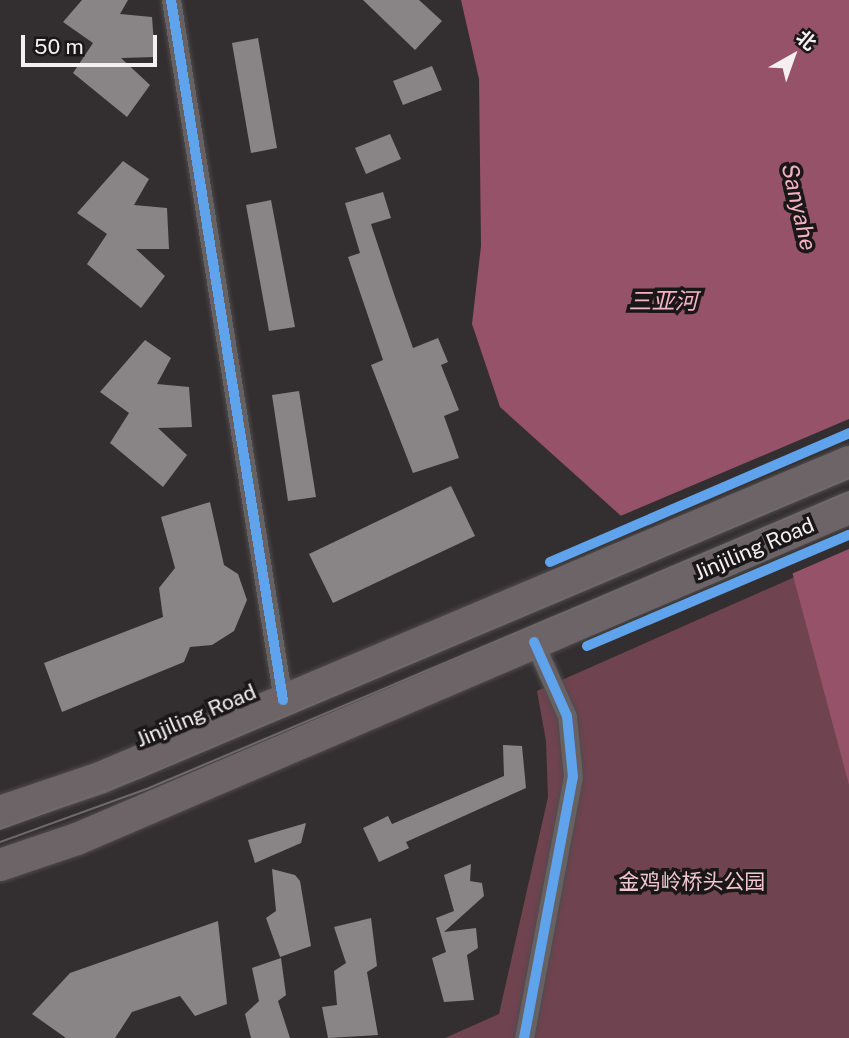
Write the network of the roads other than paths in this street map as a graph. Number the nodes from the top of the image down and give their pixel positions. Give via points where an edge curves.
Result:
1 (171, 0) edge
2 (849, 462) edge
3 (849, 508) edge
4 (534, 642) junction
5 (283, 700) junction
6 (0, 812) edge
7 (0, 865) edge
8 (524, 1038) edge

1 - 5 street
2 - 5 main road, Jinjiling Road
3 - 4 main road, Jinjiling Road
4 - 7 main road, Jinjiling Road via 77,839
4 - 8 street via 567,716 573,777
5 - 6 main road, Jinjiling Road via 100,778

